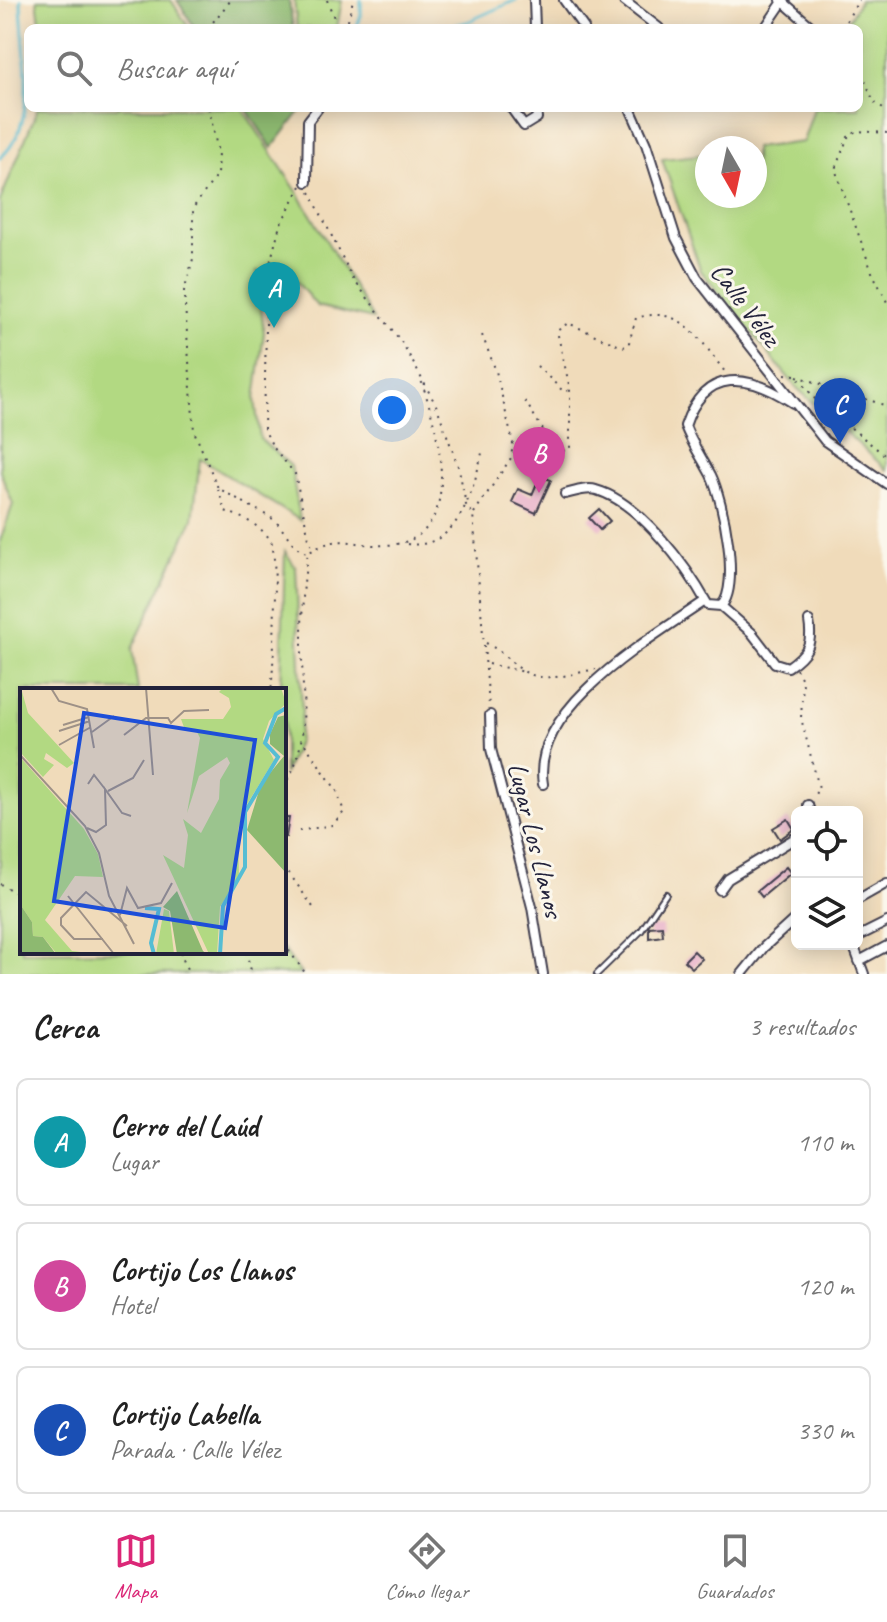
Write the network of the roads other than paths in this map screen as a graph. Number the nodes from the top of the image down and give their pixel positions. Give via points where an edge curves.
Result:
1 (534, 0) edge
2 (564, 0) edge
3 (623, 0) edge
4 (783, 0) edge
5 (535, 24) edge
6 (581, 24) edge
7 (654, 24) edge
8 (768, 24) edge
9 (809, 24) edge
10 (315, 112) edge
11 (514, 112) edge
12 (536, 112) edge
13 (632, 112) edge
14 (307, 182) road end
15 (793, 403) junction
16 (887, 484) edge
17 (565, 494) dead end
18 (705, 601) junction
19 (721, 606) junction
20 (809, 621) dead end
21 (490, 715) road end
22 (543, 784) dead end
23 (791, 841) edge
24 (887, 883) edge
25 (720, 890) dead end
26 (666, 894) dead end
27 (863, 897) edge
28 (791, 922) edge
29 (887, 922) edge
30 (863, 934) edge
31 (887, 946) edge
32 (855, 950) edge
33 (859, 961) junction
34 (543, 974) edge
35 (597, 974) edge
36 (742, 974) edge
37 (864, 974) edge

1 - 5 street
2 - 6 street
3 - 7 street
4 - 8 street
4 - 9 street
10 - 14 street via 308,121
11 - 12 street via 524,126 537,118
13 - 15 street, Calle Vélez via 676,238 697,278
15 - 16 street, Calle Vélez via 825,441
15 - 19 street via 764,384 732,380 692,405 685,426 722,508 730,577 728,599
17 - 18 street via 594,489 617,500 687,567
18 - 19 street
18 - 22 street via 587,685 556,729 541,770
19 - 20 street via 775,663 788,667 805,655 812,639
21 - 34 street, Lugar Los Llanos via 491,749 532,907
23 - 25 street via 728,879
24 - 27 street
26 - 35 lane via 641,931
28 - 36 street
29 - 30 street
31 - 33 street
32 - 33 street
33 - 37 street

